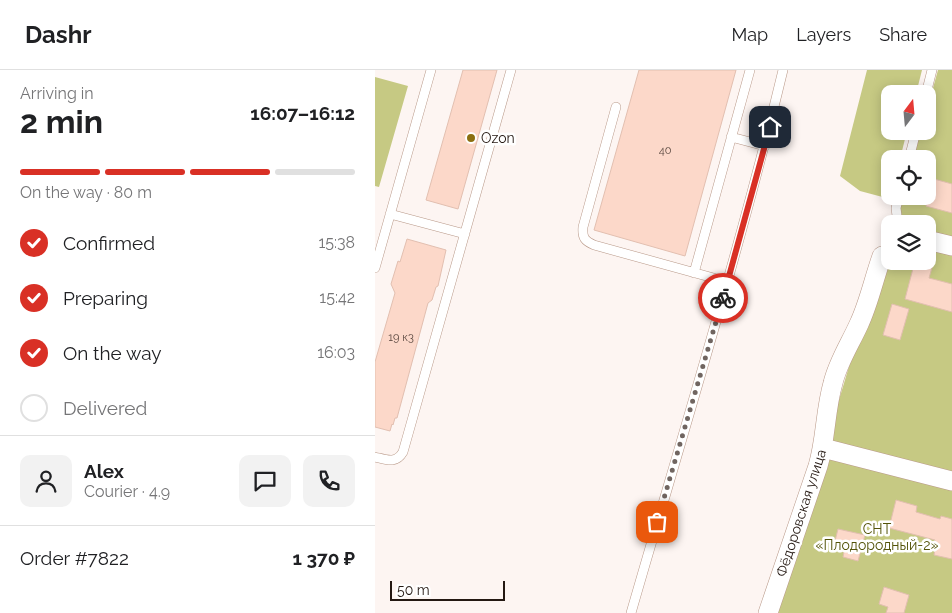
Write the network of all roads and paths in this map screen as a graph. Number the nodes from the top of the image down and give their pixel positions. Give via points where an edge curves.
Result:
1 (431, 70) edge
2 (511, 70) edge
3 (750, 70) edge
4 (783, 70) edge
5 (932, 70) edge
6 (928, 85) edge
7 (616, 107) dead end
8 (731, 137) junction
9 (765, 146) junction
10 (390, 214) junction
11 (465, 234) junction
12 (936, 242) edge
13 (952, 246) edge
14 (881, 264) edge
15 (375, 268) edge
16 (694, 273) junction
17 (728, 282) junction
18 (823, 448) junction
19 (375, 457) edge
20 (952, 481) edge
21 (631, 613) edge
22 (768, 613) edge

1 - 10 lane
2 - 11 lane
3 - 8 lane
4 - 9 lane
5 - 6 lane
7 - 16 lane via 582,235 586,242 594,245
8 - 9 lane
8 - 16 lane
9 - 17 lane
10 - 11 lane
10 - 15 lane
11 - 19 lane via 403,452 394,461
12 - 13 street
14 - 18 street, Фёдоровская улица via 860,324 843,354 833,383
16 - 17 lane
17 - 21 lane
18 - 20 street
18 - 22 street, Фёдоровская улица

